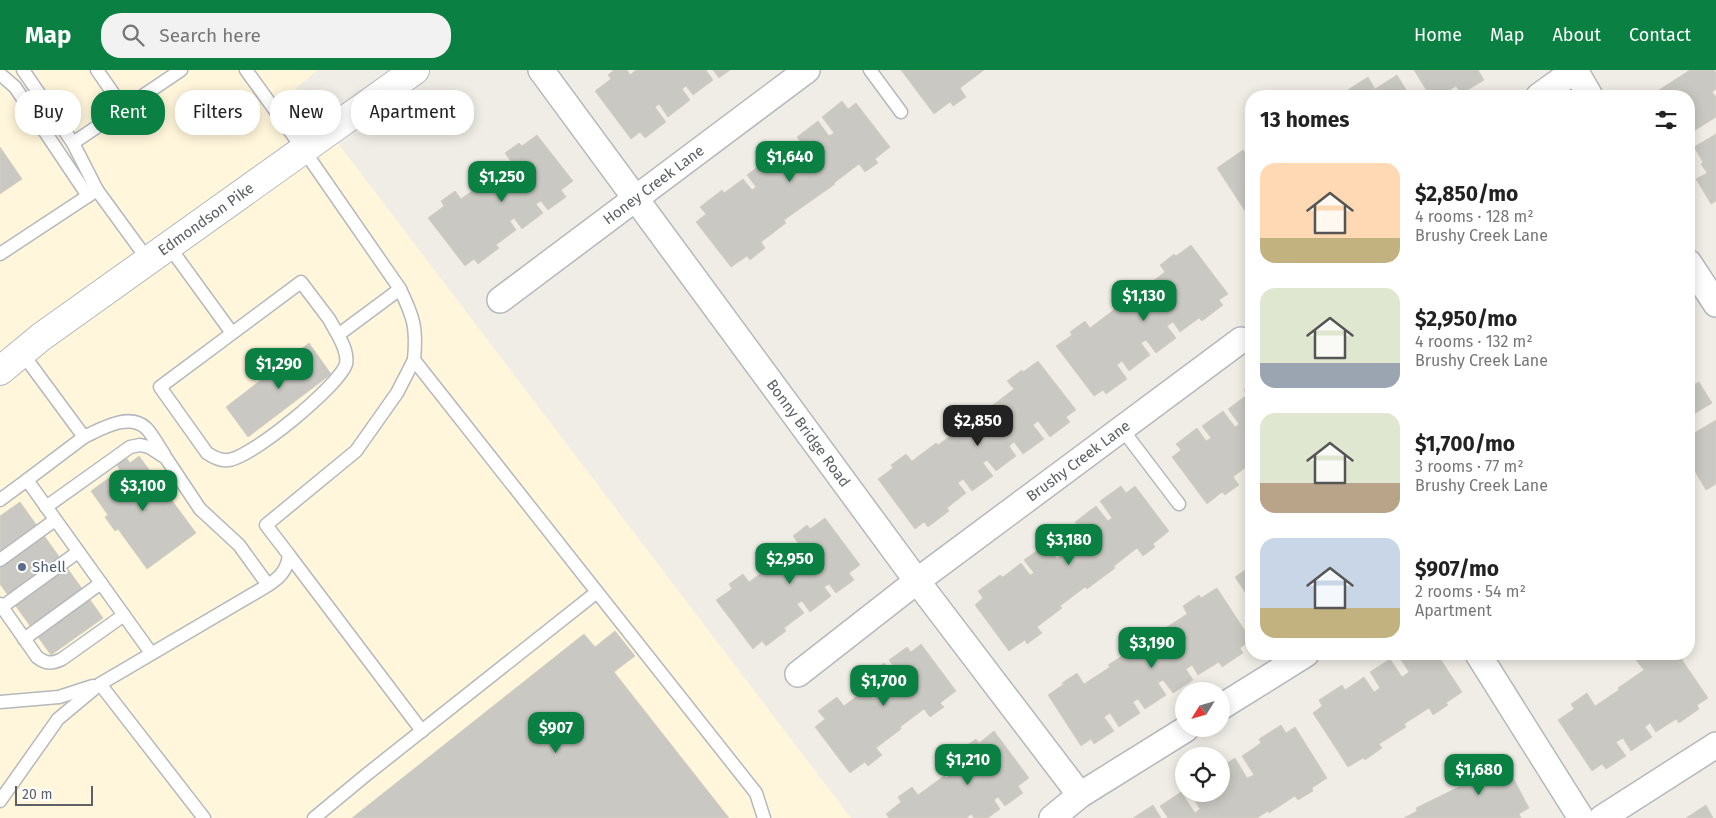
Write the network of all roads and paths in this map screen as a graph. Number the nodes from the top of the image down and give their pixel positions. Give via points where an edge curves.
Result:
1 (24, 70) edge
2 (97, 70) edge
3 (181, 70) edge
4 (246, 70) edge
5 (415, 70) edge
6 (541, 70) edge
7 (807, 70) edge
8 (870, 70) edge
9 (1575, 70) edge
10 (0, 74) edge
11 (111, 90) edge
12 (152, 90) edge
13 (1547, 90) edge
14 (1587, 90) edge
15 (901, 112) dead end
16 (91, 131) edge
17 (73, 143) junction
18 (303, 148) junction
19 (92, 193) junction
20 (636, 198) junction
21 (158, 253) junction
22 (0, 254) edge
23 (1695, 271) edge
24 (400, 289) junction
25 (500, 300) dead end
26 (1716, 304) edge
27 (232, 333) junction
28 (338, 335) junction
29 (1241, 340) dead end
30 (22, 353) junction
31 (414, 360) junction
32 (0, 371) edge
33 (1122, 429) junction
34 (84, 437) junction
35 (166, 458) junction
36 (27, 480) junction
37 (0, 500) edge
38 (1179, 504) dead end
39 (46, 507) junction
40 (55, 520) junction
41 (78, 552) junction
42 (288, 556) junction
43 (0, 560) edge
44 (917, 581) junction
45 (101, 583) junction
46 (268, 585) junction
47 (597, 592) junction
48 (1, 606) edge
49 (124, 615) junction
50 (24, 639) junction
51 (151, 654) junction
52 (1296, 660) edge
53 (1482, 660) edge
54 (798, 674) dead end
55 (100, 684) junction
56 (1230, 701) edge
57 (0, 702) edge
58 (422, 731) junction
59 (1175, 736) edge
60 (1716, 745) edge
61 (1080, 795) junction
62 (0, 802) edge
63 (204, 818) edge
64 (314, 818) edge
65 (764, 818) edge
66 (1052, 818) edge
67 (1581, 818) edge
68 (1602, 818) edge

1 - 17 lane
2 - 11 lane
3 - 12 lane
4 - 18 lane
5 - 18 main road, Edmondson Pike
6 - 20 street, Bonny Bridge Road
7 - 20 street, Honey Creek Lane
8 - 15 lane
9 - 13 street
9 - 14 street
10 - 19 lane via 15,87
16 - 17 lane
17 - 19 lane
18 - 21 main road, Edmondson Pike
18 - 24 lane
19 - 21 lane
19 - 22 lane
20 - 25 street, Honey Creek Lane
20 - 44 street, Bonny Bridge Road
21 - 27 lane
21 - 30 main road, Edmondson Pike
23 - 26 street
24 - 28 lane
24 - 31 lane via 416,325
27 - 28 lane via 302,282
27 - 28 lane via 160,387 202,449 212,457 227,461 253,448 328,390 346,365
29 - 33 street, Brushy Creek Lane
30 - 32 main road, Edmondson Pike
30 - 34 lane
31 - 42 lane via 397,393 362,444 266,525
31 - 47 lane
33 - 38 lane
33 - 44 street, Brushy Creek Lane
34 - 35 lane via 115,424 132,421 150,434
34 - 36 lane
35 - 39 lane via 149,446 130,447
35 - 46 lane via 200,509 239,545
36 - 37 lane
36 - 39 lane
39 - 40 lane
40 - 41 lane
40 - 43 lane
41 - 45 lane
41 - 48 lane
42 - 46 lane via 284,572
42 - 58 lane
44 - 54 street, Brushy Creek Lane
44 - 61 street, Bonny Bridge Road
45 - 49 lane
45 - 50 lane
46 - 51 lane
47 - 58 lane
47 - 65 lane via 756,793
48 - 50 lane
49 - 50 lane via 53,663 45,663 37,657
49 - 51 lane
51 - 55 lane
52 - 56 street
53 - 67 street
55 - 57 lane via 59,697
55 - 62 lane via 58,719
55 - 63 lane
58 - 64 lane
59 - 61 street
60 - 68 street
61 - 66 street

